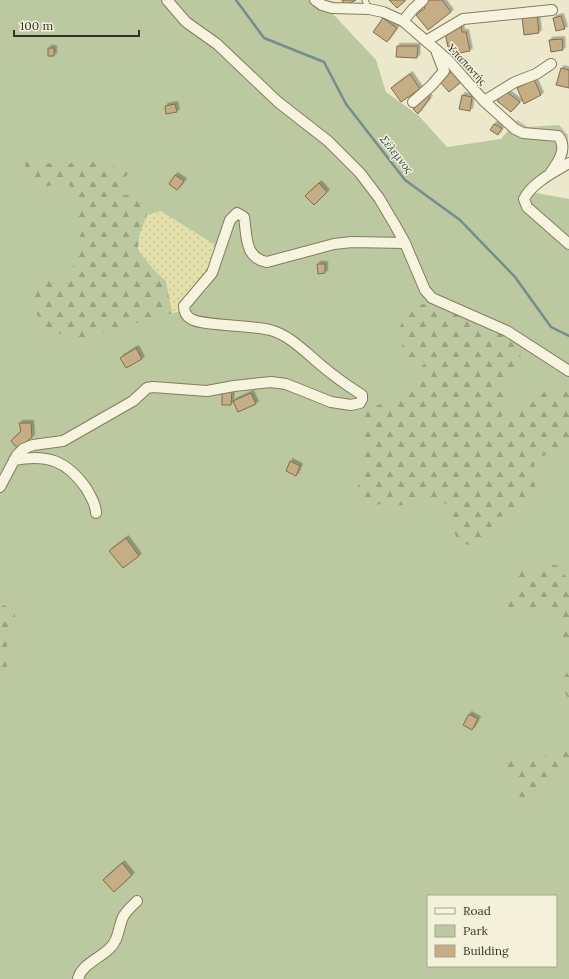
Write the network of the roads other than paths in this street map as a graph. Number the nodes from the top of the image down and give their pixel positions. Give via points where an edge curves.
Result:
1 (167, 0) edge
2 (315, 0) edge
3 (423, 0) edge
4 (367, 4) edge
5 (552, 10) dead end
6 (403, 21) junction
7 (430, 44) junction
8 (551, 64) dead end
9 (484, 100) junction
10 (413, 102) dead end
11 (569, 163) edge
12 (549, 175) junction
13 (405, 243) junction
14 (569, 244) edge
15 (569, 371) edge
16 (14, 460) junction
17 (0, 487) edge
18 (96, 513) dead end
19 (137, 900) dead end
20 (78, 979) edge

1 - 13 street via 186,22 217,44 278,102 345,157 379,198
2 - 4 street, Υπαπαντής via 332,8
3 - 6 street
4 - 6 street, Υπαπαντής
5 - 7 street via 463,19
6 - 7 street, Υπαπαντής
7 - 9 street, Υπαπαντής
7 - 10 street via 444,71
8 - 9 street
9 - 12 street, Υπαπαντής via 518,131 552,134 560,138 563,146 561,155
11 - 12 street
12 - 14 street via 526,196 525,203
13 - 15 street via 425,290 432,298 507,331
13 - 16 street via 334,244 267,262 261,261 250,251 246,241 244,217 237,213 230,220 212,273 184,306 191,319 278,333 362,395 360,403 351,405 331,402 286,384 271,382 207,391 153,387 147,388 133,401 63,441 26,447
16 - 17 street
16 - 18 street via 38,457 54,460 65,466 88,491
19 - 20 street via 123,918 110,948 90,963

